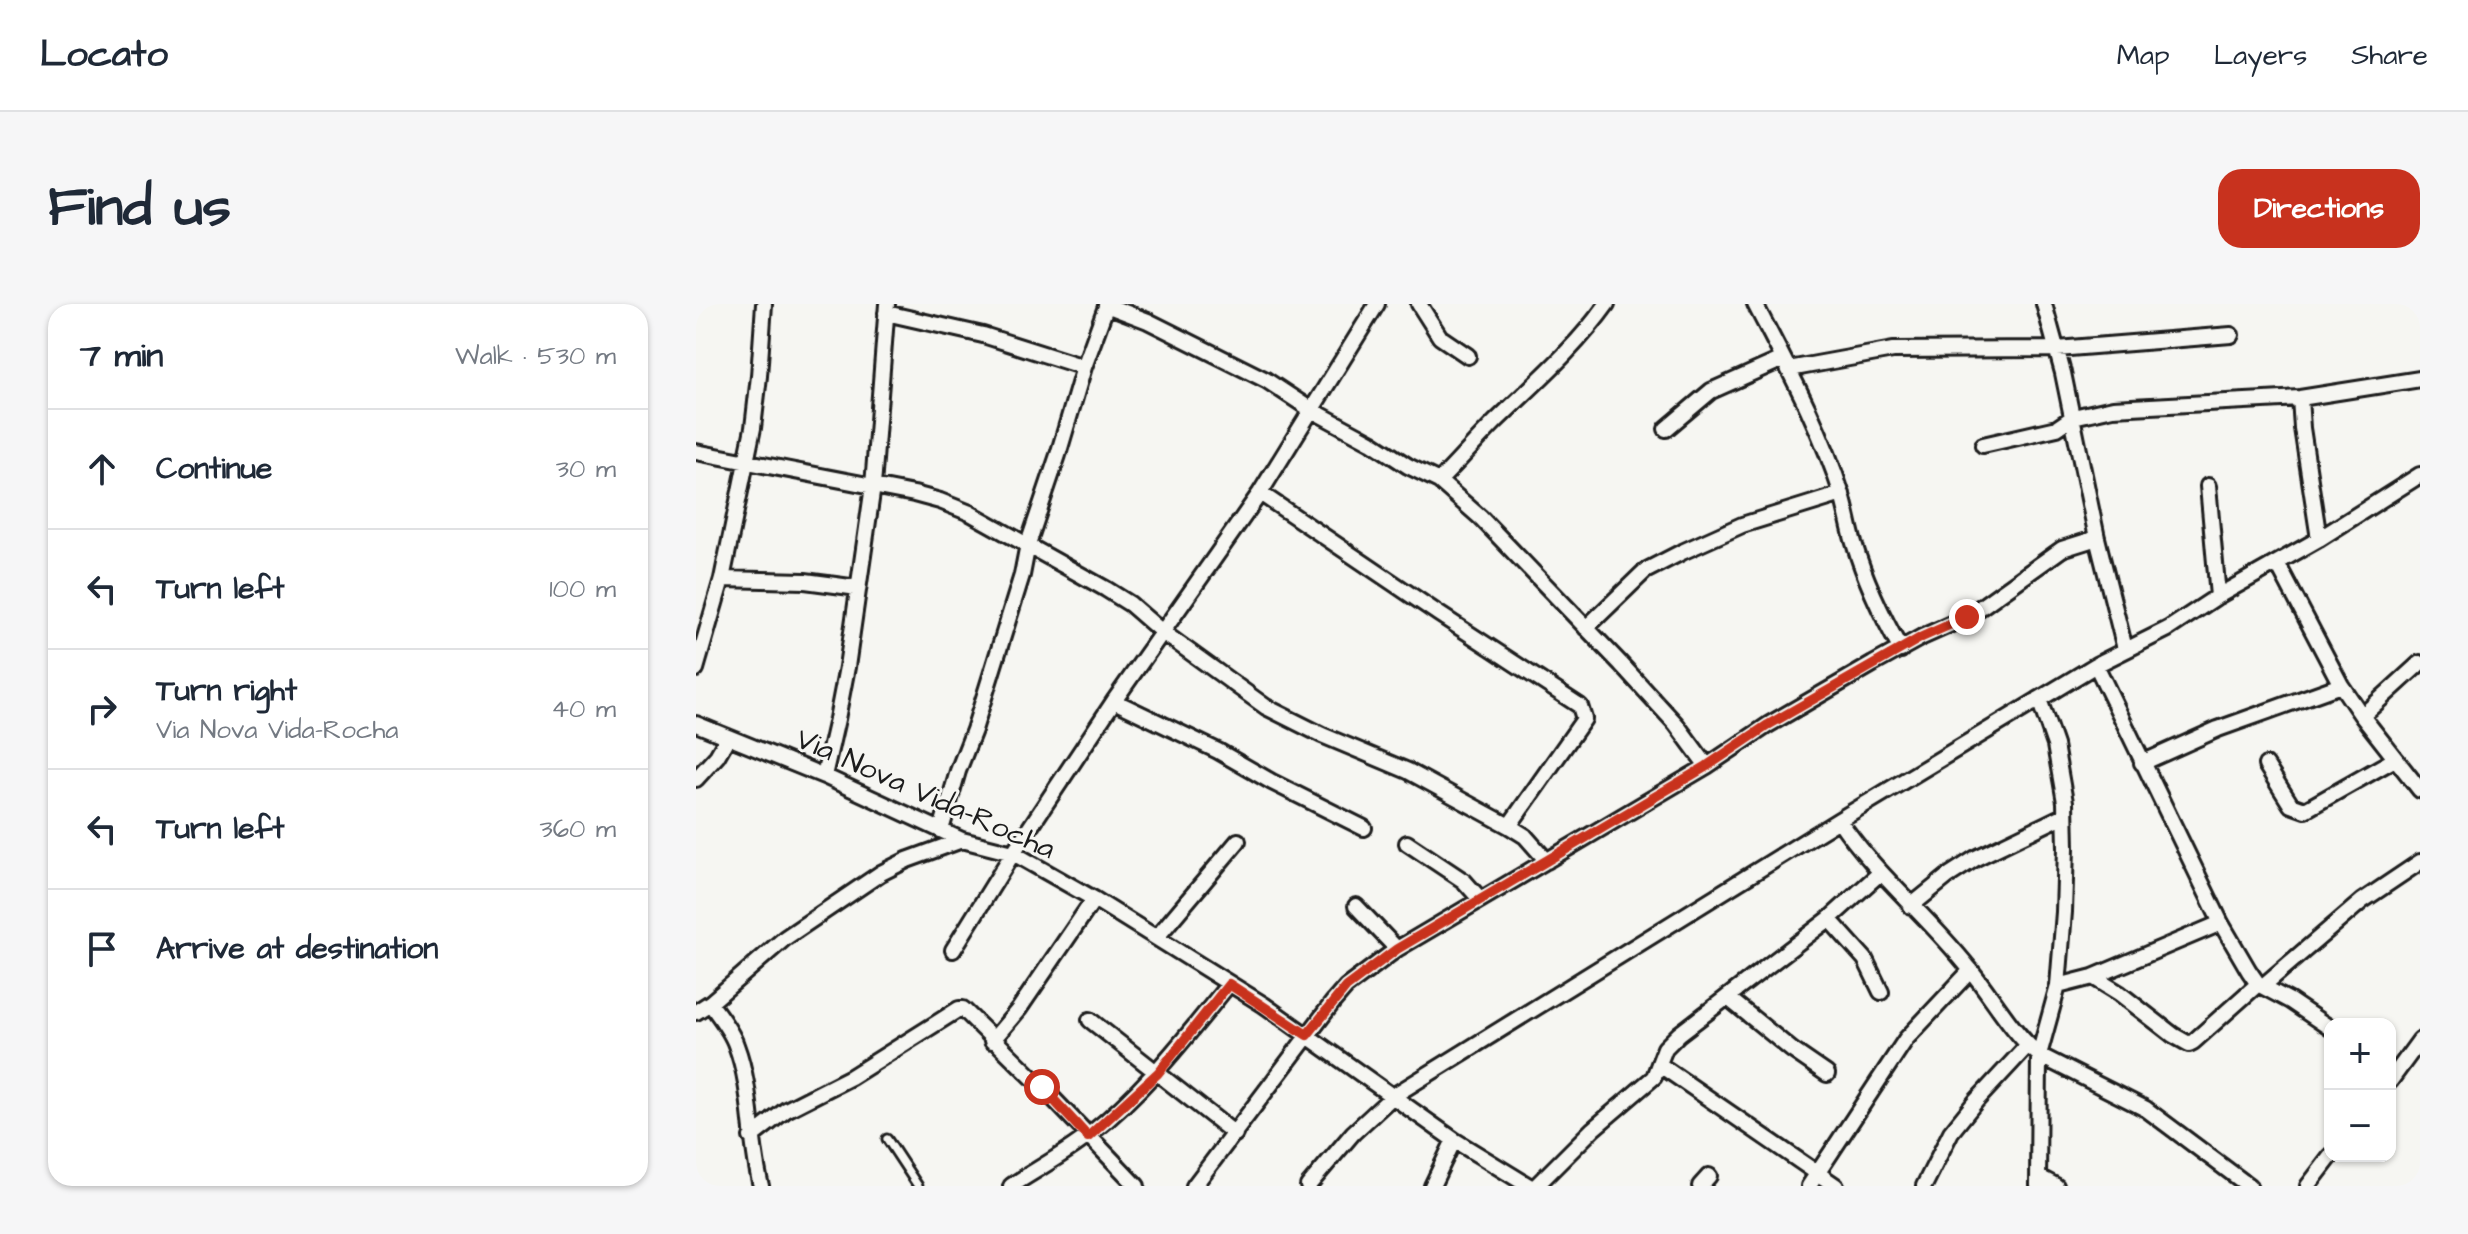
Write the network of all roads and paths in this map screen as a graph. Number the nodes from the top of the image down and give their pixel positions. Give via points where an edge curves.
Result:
1 (764, 304) edge
2 (1107, 304) edge
3 (1377, 304) edge
4 (1419, 304) edge
5 (1607, 304) edge
6 (1755, 304) edge
7 (2044, 304) edge
8 (887, 308) edge
9 (2231, 335) dead end
10 (2057, 349) junction
11 (1468, 356) dead end
12 (1786, 364) junction
13 (1084, 367) junction
14 (2420, 379) edge
15 (2300, 398) junction
16 (1310, 409) junction
17 (2073, 417) junction
18 (1666, 429) dead end
19 (1983, 445) dead end
20 (696, 452) edge
21 (745, 463) junction
22 (2420, 475) edge
23 (1439, 481) junction
24 (873, 486) junction
25 (2208, 486) dead end
26 (1260, 493) junction
27 (1842, 494) junction
28 (2097, 538) junction
29 (2319, 539) junction
30 (1028, 544) junction
31 (2277, 563) junction
32 (722, 579) junction
33 (858, 588) junction
34 (2218, 596) junction
35 (1586, 628) junction
36 (1161, 631) junction
37 (2125, 649) junction
38 (1901, 650) junction
39 (2420, 663) edge
40 (2096, 665) junction
41 (696, 669) edge
42 (2341, 685) junction
43 (2039, 699) junction
44 (1114, 701) junction
45 (2362, 716) junction
46 (696, 724) edge
47 (728, 737) junction
48 (2395, 759) junction
49 (2142, 763) junction
50 (2266, 765) dead end
51 (1707, 766) junction
52 (824, 776) junction
53 (696, 779) edge
54 (2420, 790) edge
55 (2065, 815) junction
56 (1839, 820) junction
57 (1509, 826) junction
58 (1364, 828) dead end
59 (941, 830) junction
60 (962, 840) junction
61 (1238, 841) dead end
62 (1407, 843) dead end
63 (1013, 853) junction
64 (1547, 861) junction
65 (2420, 862) edge
66 (1880, 873) junction
67 (1094, 899) junction
68 (1480, 899) junction
69 (1356, 906) dead end
70 (1911, 906) junction
71 (1829, 919) junction
72 (2221, 923) junction
73 (1157, 937) junction
74 (1397, 949) junction
75 (953, 950) dead end
76 (1971, 970) junction
77 (2093, 977) junction
78 (1229, 984) junction
79 (2261, 985) junction
80 (2058, 986) junction
81 (1881, 992) dead end
82 (1727, 997) junction
83 (710, 1003) junction
84 (696, 1012) edge
85 (1090, 1020) dead end
86 (2324, 1024) edge
87 (1307, 1035) junction
88 (2420, 1040) edge
89 (992, 1041) junction
90 (2033, 1050) junction
91 (1660, 1065) junction
92 (2396, 1069) edge
93 (1158, 1073) junction
94 (1827, 1074) dead end
95 (1393, 1096) junction
96 (1235, 1134) junction
97 (751, 1137) junction
98 (1088, 1137) junction
99 (887, 1139) dead end
100 (1454, 1140) junction
101 (2326, 1162) edge
102 (1813, 1180) edge
103 (2038, 1182) edge
104 (761, 1186) edge
105 (918, 1186) edge
106 (1011, 1186) edge
107 (1137, 1186) edge
108 (1194, 1186) edge
109 (1308, 1186) edge
110 (1432, 1186) edge
111 (1529, 1186) edge
112 (1536, 1186) edge
113 (1836, 1186) edge
114 (1924, 1186) edge
115 (2056, 1186) edge
116 (2249, 1186) edge
117 (2308, 1186) edge

1 - 21 street
2 - 13 street
2 - 16 street via 1266,380
3 - 16 street
4 - 11 street via 1440,337
5 - 23 street via 1541,381
6 - 12 street
7 - 10 street
8 - 13 street
8 - 24 street
9 - 10 street
10 - 12 street via 1893,350
10 - 17 street
12 - 18 street via 1711,391
12 - 27 street
13 - 30 street
14 - 15 street
15 - 17 street via 2113,408
15 - 29 street
16 - 23 street
16 - 26 street
17 - 19 street via 2057,428
17 - 28 street
20 - 21 street
21 - 24 street
21 - 32 street
22 - 29 street
23 - 35 street
24 - 30 street via 940,501
24 - 33 street
25 - 34 street
26 - 36 street
26 - 57 street via 1580,706 1584,719
27 - 35 street via 1742,525 1645,571
27 - 38 street via 1854,545
28 - 37 street
28 - 38 street via 2062,549 1967,617
29 - 31 street
30 - 36 street via 1130,604
30 - 59 street
31 - 34 street
31 - 42 street
32 - 33 street
32 - 41 street
33 - 52 street
34 - 37 street
35 - 51 street via 1676,724
36 - 44 street
36 - 57 street via 1266,707 1408,771
37 - 40 street
38 - 51 street
39 - 45 street
40 - 43 street
40 - 49 street
42 - 45 street
42 - 49 street
43 - 55 street via 2055,745
43 - 56 street
44 - 58 street
44 - 63 street
45 - 48 street
46 - 47 street, Via Nova Vida-Rocha
47 - 52 street, Via Nova Vida-Rocha
47 - 53 street
48 - 50 street via 2305,810 2291,805
48 - 54 street
49 - 72 street
51 - 64 street
52 - 59 street, Via Nova Vida-Rocha
55 - 70 street via 1976,858
55 - 80 street
56 - 66 street
56 - 95 street
57 - 64 street
59 - 60 street, Via Nova Vida-Rocha
60 - 63 street, Via Nova Vida-Rocha
60 - 83 street via 881,873 785,938
61 - 73 street
62 - 68 street via 1464,881
63 - 67 street, Via Nova Vida-Rocha
63 - 75 street
64 - 68 street
65 - 79 street via 2362,901
66 - 70 street
66 - 71 street
67 - 73 street, Via Nova Vida-Rocha
67 - 89 street
68 - 74 street
69 - 74 street
70 - 76 street
71 - 81 street via 1865,959
71 - 82 street
72 - 77 street
72 - 79 street
73 - 78 street, Via Nova Vida-Rocha
74 - 87 street via 1346,987
76 - 90 street
76 - 102 street via 1906,1039
77 - 79 street via 2189,1044
77 - 80 street
78 - 87 street, Via Nova Vida-Rocha
78 - 93 street
79 - 86 street
80 - 90 street
82 - 91 street via 1665,1048
82 - 94 street
83 - 84 street
83 - 97 street via 736,1045 747,1087
85 - 93 street
87 - 95 street, Via Nova Vida-Rocha
87 - 96 street
88 - 92 street
89 - 97 street via 959,1009 851,1077 786,1110
89 - 98 street
90 - 103 street
90 - 114 street via 1976,1101 1951,1132
90 - 116 street via 2146,1109
91 - 102 street
91 - 112 street via 1654,1077
93 - 96 street
93 - 98 street
95 - 100 street, Via Nova Vida-Rocha
95 - 109 street
96 - 108 street
97 - 104 street
98 - 106 street
98 - 107 street
99 - 105 lane
100 - 110 street
100 - 111 street, Via Nova Vida-Rocha
101 - 117 street
102 - 113 street
103 - 115 street

